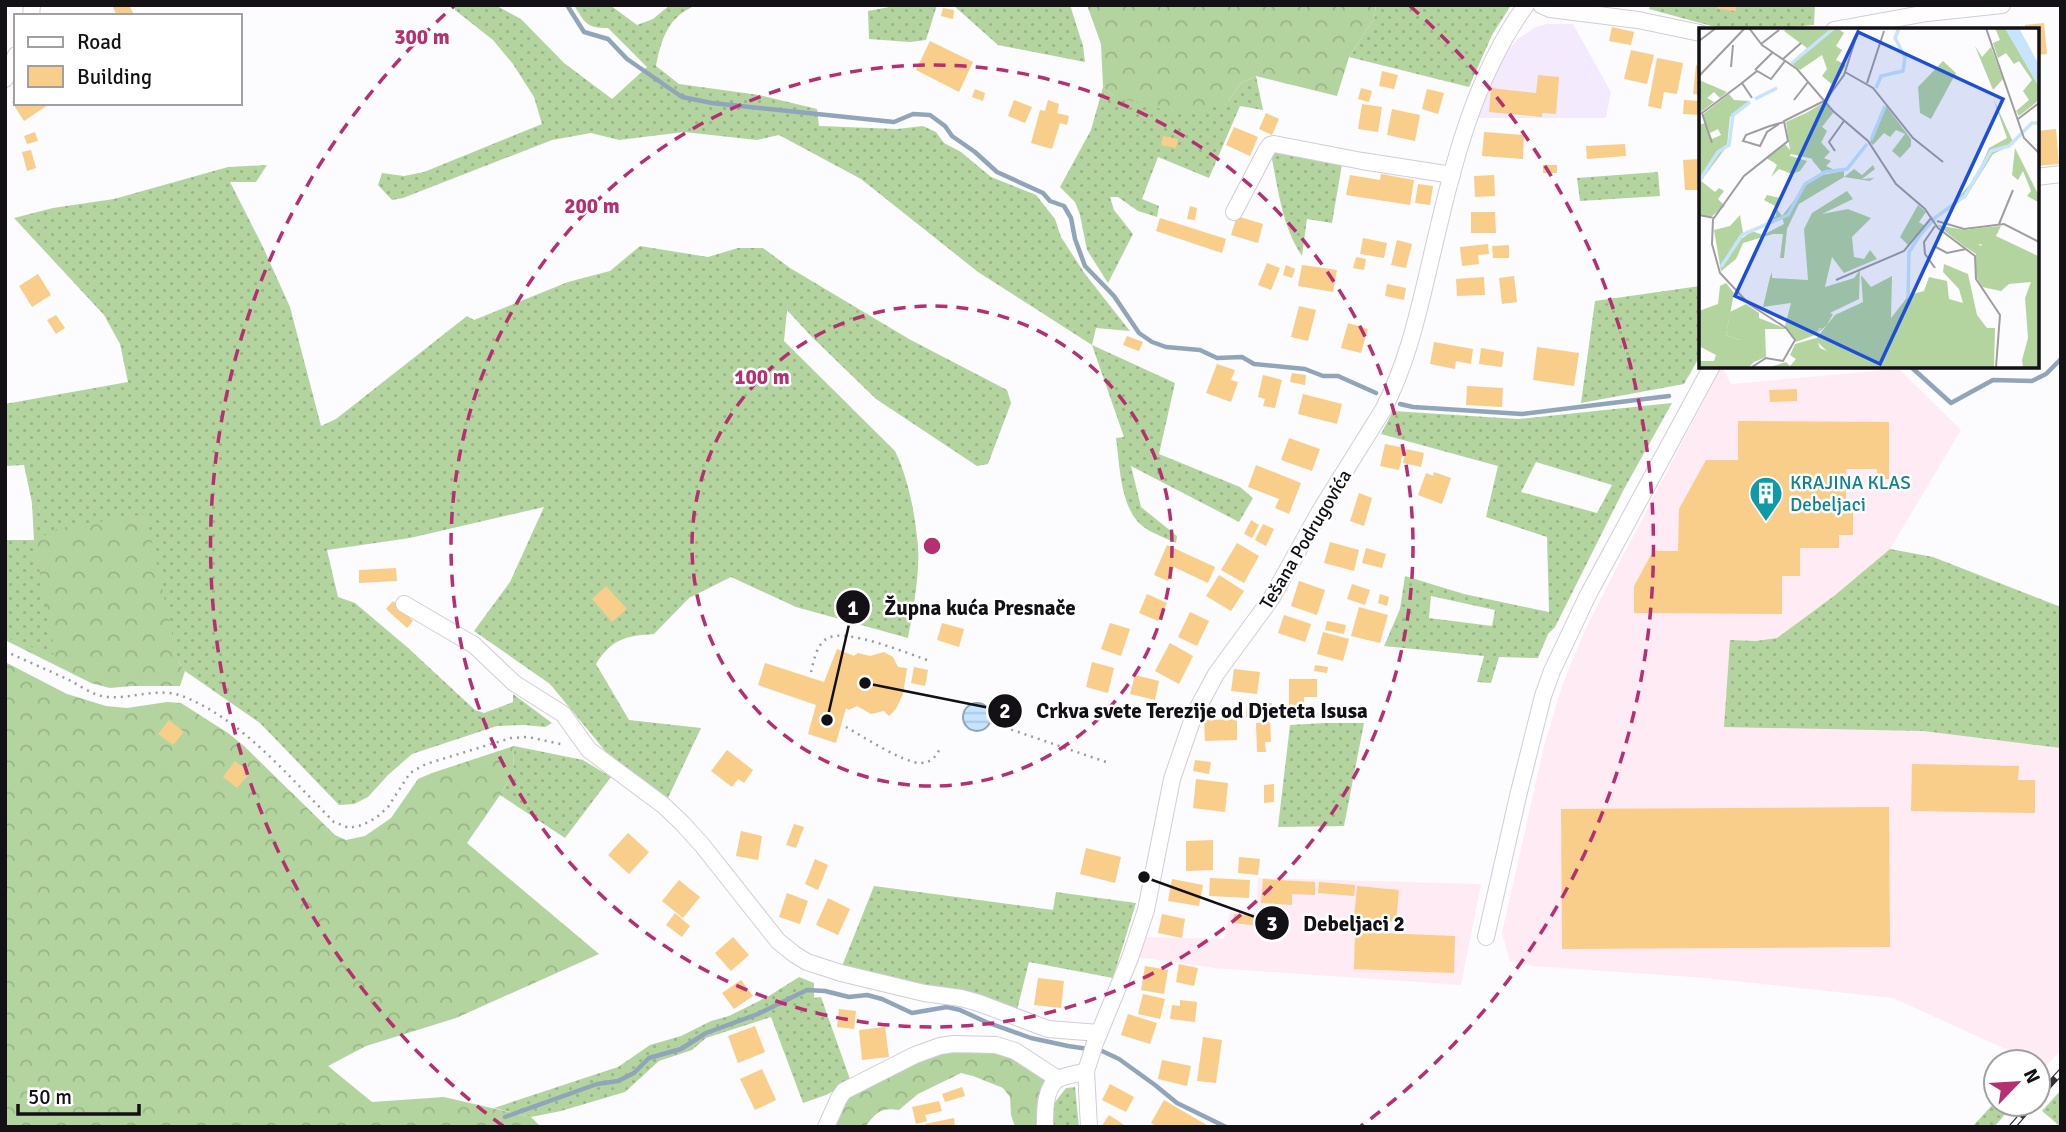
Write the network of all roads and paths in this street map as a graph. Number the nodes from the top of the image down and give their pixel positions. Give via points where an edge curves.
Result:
1 (1526, 5) edge
2 (1541, 5) edge
3 (2002, 5) edge
4 (1845, 28) edge
5 (1699, 33) edge
6 (14, 59) edge
7 (5, 79) edge
8 (2061, 174) edge
9 (1452, 175) junction
10 (2038, 177) edge
11 (1234, 212) dead end
12 (1711, 368) edge
13 (404, 604) dead end
14 (5, 651) edge
15 (930, 661) dead end
16 (811, 672) dead end
17 (998, 724) dead end
18 (846, 727) dead end
19 (940, 748) dead end
20 (589, 750) junction
21 (1106, 762) dead end
22 (1486, 937) dead end
23 (1092, 1051) junction
24 (1058, 1079) junction
25 (826, 1127) edge
26 (1045, 1127) edge
27 (1089, 1127) edge

1 - 9 street, Tešana Podrugovića via 1488,68
2 - 5 street
3 - 4 street
6 - 7 street
8 - 10 street
9 - 11 street via 1275,144 1266,150
9 - 23 street, Tešana Podrugovića via 1419,311 1392,393 1271,599 1216,674 1194,715 1172,779 1146,910
12 - 22 street via 1552,671
13 - 20 street via 474,645 514,683 563,714
14 - 20 path via 105,697 163,692 198,703 244,732 334,822 349,828 376,818 410,773 426,764 511,738 528,737
15 - 16 path via 853,636 835,636 819,646
17 - 21 path
18 - 19 path via 916,763 935,758
20 - 23 street via 663,805 702,845 778,941 807,962 979,1003
23 - 24 street
23 - 27 street
24 - 25 street via 1015,1051 996,1045 940,1046 844,1091
24 - 26 street via 1047,1099

